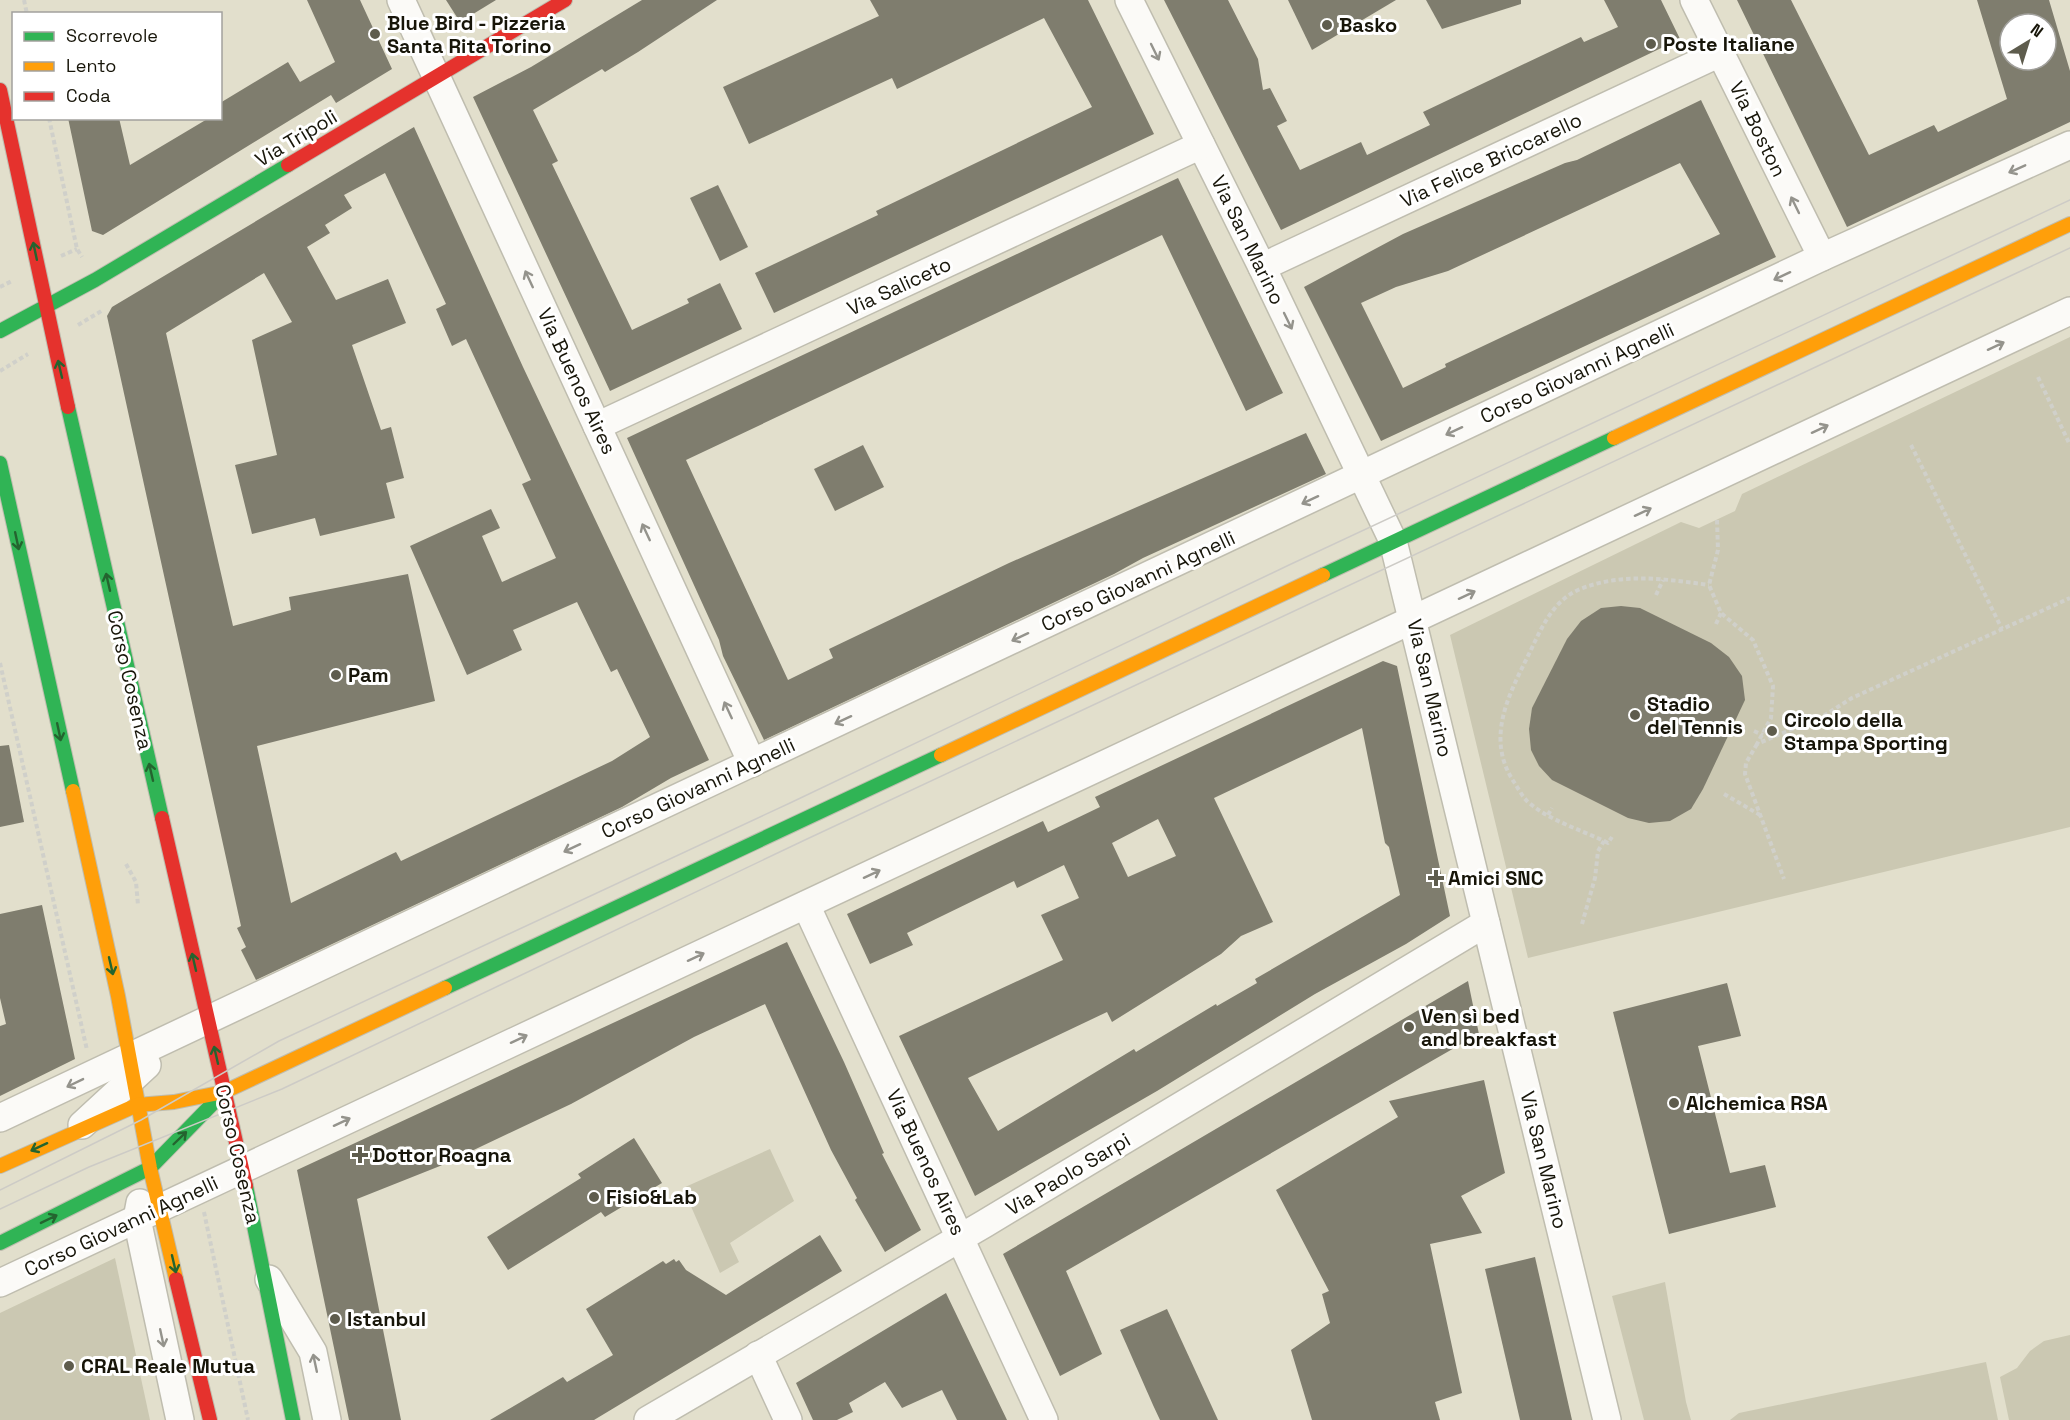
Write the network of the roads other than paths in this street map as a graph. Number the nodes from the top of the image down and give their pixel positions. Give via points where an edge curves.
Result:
1 (400, 0) edge
2 (565, 0) edge
3 (1129, 0) edge
4 (1694, 0) edge
5 (1720, 53) junction
6 (436, 77) junction
7 (0, 90) edge
8 (1201, 145) junction
9 (2070, 145) edge
10 (2070, 224) edge
11 (1821, 257) junction
12 (1262, 267) junction
13 (46, 308) junction
14 (2070, 311) edge
15 (0, 332) edge
16 (597, 426) junction
17 (0, 464) edge
18 (1363, 475) junction
19 (1393, 542) junction
20 (1413, 619) junction
21 (752, 763) junction
22 (806, 905) junction
23 (1486, 923) junction
24 (207, 1019) junction
25 (129, 1067) junction
26 (224, 1092) junction
27 (137, 1105) junction
28 (0, 1118) edge
29 (78, 1129) junction
30 (0, 1166) edge
31 (243, 1169) junction
32 (149, 1193) junction
33 (99, 1196) joint
34 (961, 1238) junction
35 (0, 1243) edge
36 (263, 1269) junction
37 (0, 1283) edge
38 (758, 1355) junction
39 (180, 1420) edge
40 (210, 1420) edge
41 (293, 1420) edge
42 (327, 1420) edge
43 (648, 1420) edge
44 (788, 1420) edge
45 (1044, 1420) edge
46 (1607, 1420) edge

1 - 6 street, Via Buenos Aires
2 - 6 main road, Via Tripoli
3 -> 8 street, Via San Marino
4 - 5 street, Via Boston
11 -> 5 street, Via Boston
5 - 12 street, Via Felice Briccarello
6 - 13 main road, Via Tripoli
16 -> 6 street, Via Buenos Aires
13 -> 7 main road, Corso Cosenza
8 - 12 street, Via San Marino
8 - 16 street, Via Saliceto
9 -> 11 street, Corso Giovanni Agnelli
10 - 19 main road, Corso Giovanni Agnelli
11 -> 18 street, Corso Giovanni Agnelli
12 -> 18 street, Via San Marino
13 - 15 main road, Via Tripoli
24 -> 13 main road, Corso Cosenza
20 -> 14 street, Corso Giovanni Agnelli
21 -> 16 street, Via Buenos Aires
17 -> 25 main road via 118,996
18 - 19 street, Via San Marino
18 -> 21 street, Corso Giovanni Agnelli
19 - 20 street, Via San Marino
19 - 26 main road, Corso Giovanni Agnelli
22 -> 20 street, Corso Giovanni Agnelli
20 - 23 street, Via San Marino
21 -> 24 street, Corso Giovanni Agnelli
31 -> 22 street, Corso Giovanni Agnelli
22 - 34 street, Via Buenos Aires
23 - 34 street, Via Paolo Sarpi
23 - 46 street, Via San Marino
24 - 25 street, Corso Giovanni Agnelli
26 -> 24 main road, Corso Cosenza
25 - 27 main road
25 -> 28 street, Corso Giovanni Agnelli
25 - 29 street, Corso Giovanni Agnelli
26 - 27 main road, Corso Giovanni Agnelli
26 - 31 main road, Corso Cosenza
32 -> 26 main road, Corso Giovanni Agnelli
27 - 29 main road, Corso Giovanni Agnelli
27 - 32 main road
29 -> 30 main road, Corso Giovanni Agnelli
31 - 32 street, Corso Giovanni Agnelli
31 - 36 main road, Corso Cosenza
32 - 33 street, Corso Giovanni Agnelli
32 - 37 street, Corso Giovanni Agnelli
32 -> 39 street
32 -> 40 main road
35 -> 33 main road, Corso Giovanni Agnelli
34 - 38 street, Via Paolo Sarpi
34 - 45 street, Via Buenos Aires
36 - 41 main road, Corso Cosenza
42 -> 36 street, Corso Cosenza via 313,1352
38 - 43 street, Via Paolo Sarpi
38 - 44 street

